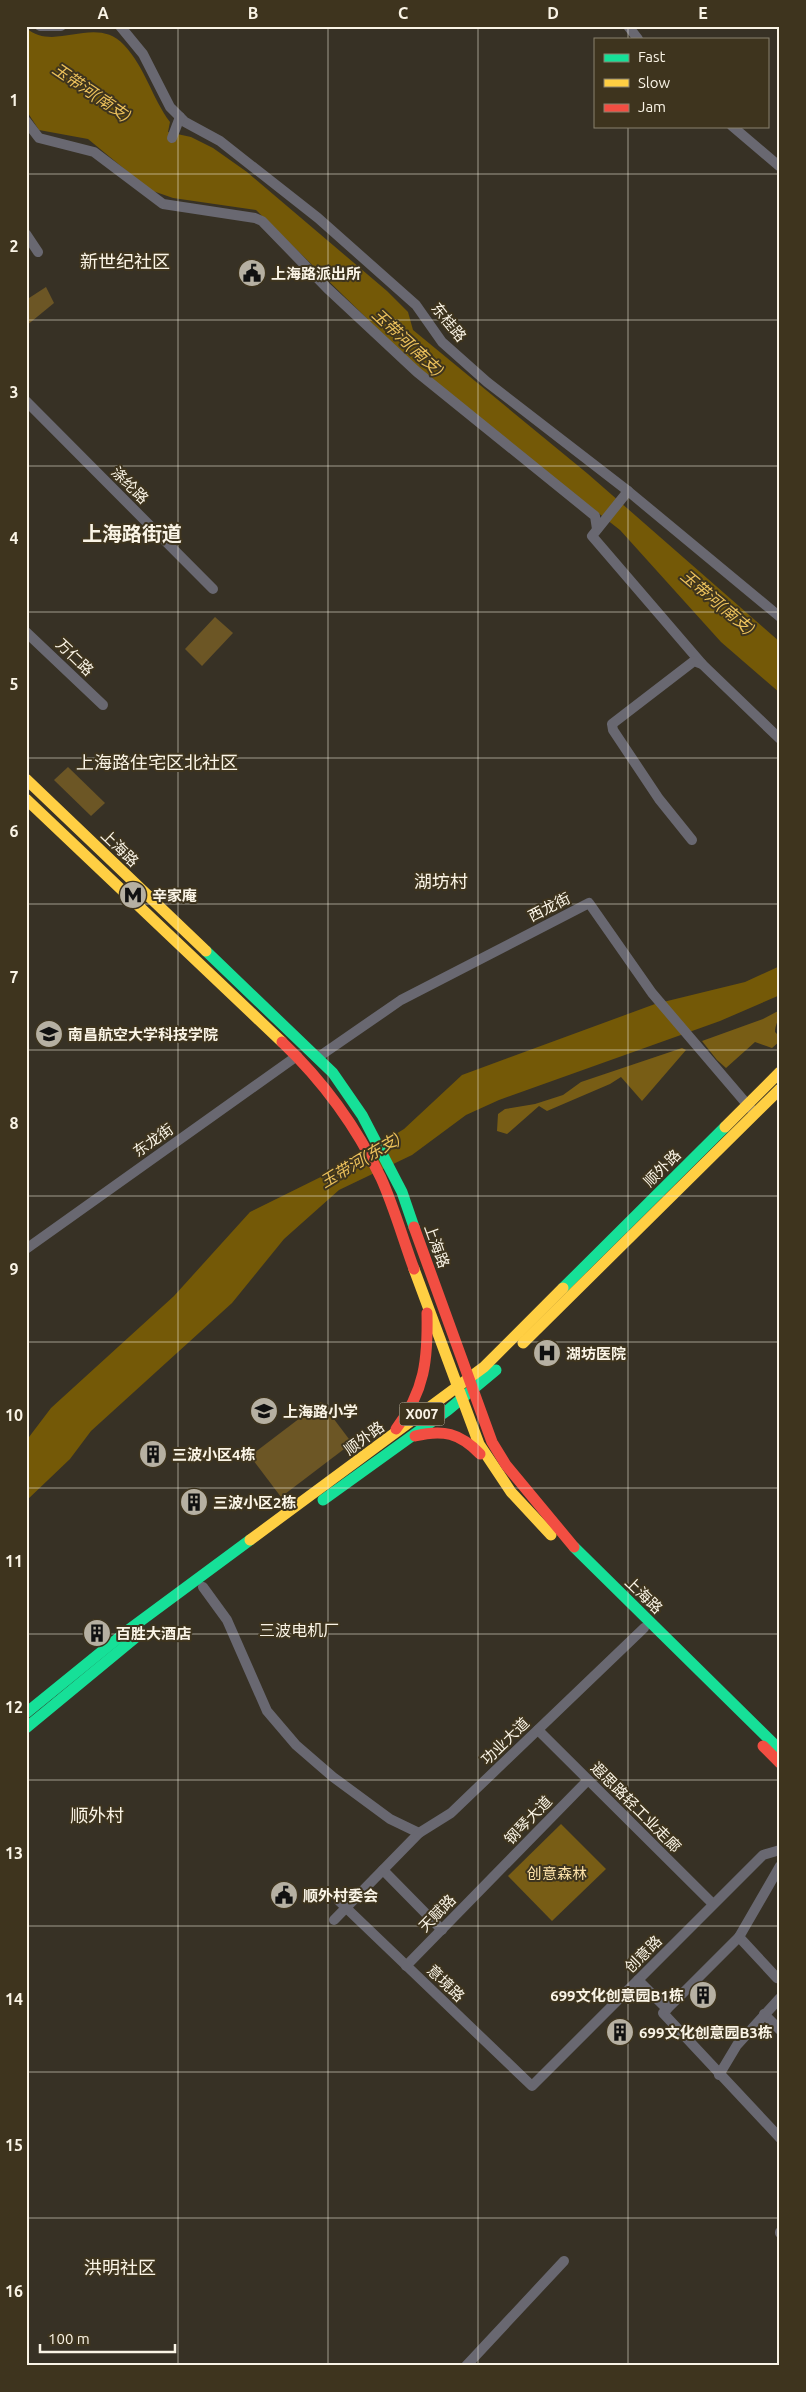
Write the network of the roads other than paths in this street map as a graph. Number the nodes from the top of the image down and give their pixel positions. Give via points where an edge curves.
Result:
1 (40, 26) edge
2 (61, 26) edge
3 (120, 26) edge
4 (628, 26) edge
5 (637, 38) edge
6 (180, 117) junction
7 (26, 121) edge
8 (734, 128) edge
9 (172, 138) dead end
10 (779, 166) edge
11 (26, 234) edge
12 (38, 252) dead end
13 (26, 402) edge
14 (626, 493) junction
15 (597, 529) junction
16 (213, 590) dead end
17 (780, 617) edge
18 (26, 632) edge
19 (702, 664) junction
20 (103, 705) dead end
21 (780, 739) edge
22 (26, 779) edge
23 (26, 799) edge
24 (692, 840) dead end
25 (297, 1056) junction
26 (317, 1058) junction
27 (780, 1072) edge
28 (780, 1090) edge
29 (747, 1105) junction
30 (755, 1114) junction
31 (26, 1249) edge
32 (426, 1300) junction
33 (471, 1384) junction
34 (460, 1393) junction
35 (388, 1439) junction
36 (407, 1439) junction
37 (489, 1464) junction
38 (204, 1587) junction
39 (644, 1628) junction
40 (26, 1713) edge
41 (26, 1728) edge
42 (538, 1730) junction
43 (780, 1750) edge
44 (780, 1763) edge
45 (588, 1780) junction
46 (418, 1833) junction
47 (780, 1850) edge
48 (780, 1866) edge
49 (383, 1870) junction
50 (489, 1881) joint
51 (343, 1904) junction
52 (713, 1904) junction
53 (334, 1920) dead end
54 (442, 1930) junction
55 (739, 1937) junction
56 (406, 1966) junction
57 (780, 1976) edge
58 (638, 1980) junction
59 (780, 1998) edge
60 (667, 2009) junction
61 (764, 2014) junction
62 (780, 2030) edge
63 (719, 2075) junction
64 (532, 2086) joint
65 (778, 2134) edge
66 (564, 2261) dead end
67 (466, 2366) edge

1 - 2 street
3 - 6 street, 东桂路 via 143,54 170,107
4 - 5 street
6 - 9 street
6 - 14 street, 东桂路 via 190,126 220,140 318,218 416,305 442,342
7 - 15 street via 39,138 94,152 154,193 163,204 262,221 327,288 417,372 595,516
8 - 10 street
11 - 12 street
13 - 16 street, 涤纶路
14 - 15 street
14 - 17 street, 东桂路
15 - 19 street via 592,536
18 - 20 street, 万仁路
19 - 21 street
19 - 24 street via 694,661 683,667 612,724 659,799
22 - 26 main road, 上海路
23 - 25 main road, 上海路
25 - 31 street, 东龙街
25 - 32 main road, 上海路 via 347,1116 381,1180
26 - 29 street, 西龙街 via 401,1000 590,903 652,994
26 - 33 main road, 上海路 via 333,1073 362,1115 402,1192
27 - 29 main road, 顺外路
28 - 30 main road, 顺外路
29 - 30 street, 西龙街
29 - 33 main road, 顺外路
30 - 33 main road, 顺外路
32 - 34 main road, 上海路
32 - 35 main road via 428,1345 425,1378 414,1404
33 - 34 main road, 顺外路
33 - 43 main road, 上海路 via 492,1442 539,1509
34 - 35 main road, 顺外路 / X007
34 - 36 main road, 顺外路
34 - 37 main road, 上海路 via 478,1444
35 - 40 main road, 顺外路 / X007 via 127,1631
36 - 37 main road via 432,1430 450,1432 463,1437
36 - 38 main road, 顺外路
37 - 39 main road, 上海路 via 537,1521
38 - 41 main road, 顺外路 via 128,1643
38 - 46 street via 227,1620 267,1711 296,1745 390,1819
39 - 42 street, 功业大道
39 - 44 main road, 上海路
42 - 45 street, 遐思路轻工业走廊
42 - 46 street, 功业大道 via 451,1813
45 - 50 street, 钢琴大道
45 - 52 street, 遐思路轻工业走廊
46 - 49 street, 功业大道
47 - 52 street, 创意路 via 763,1854
48 - 55 street
49 - 51 street, 功业大道
49 - 54 street
50 - 54 street, 天赋路
51 - 53 street, 功业大道
51 - 56 street, 意境路
52 - 58 street, 创意路
54 - 56 street, 天赋路
55 - 57 street via 778,1978
55 - 60 street
56 - 64 street, 意境路
58 - 60 street
58 - 64 street, 创意路
59 - 61 street
60 - 63 street via 663,2013
61 - 62 street
61 - 63 street via 737,2044
63 - 65 street
66 - 67 street

